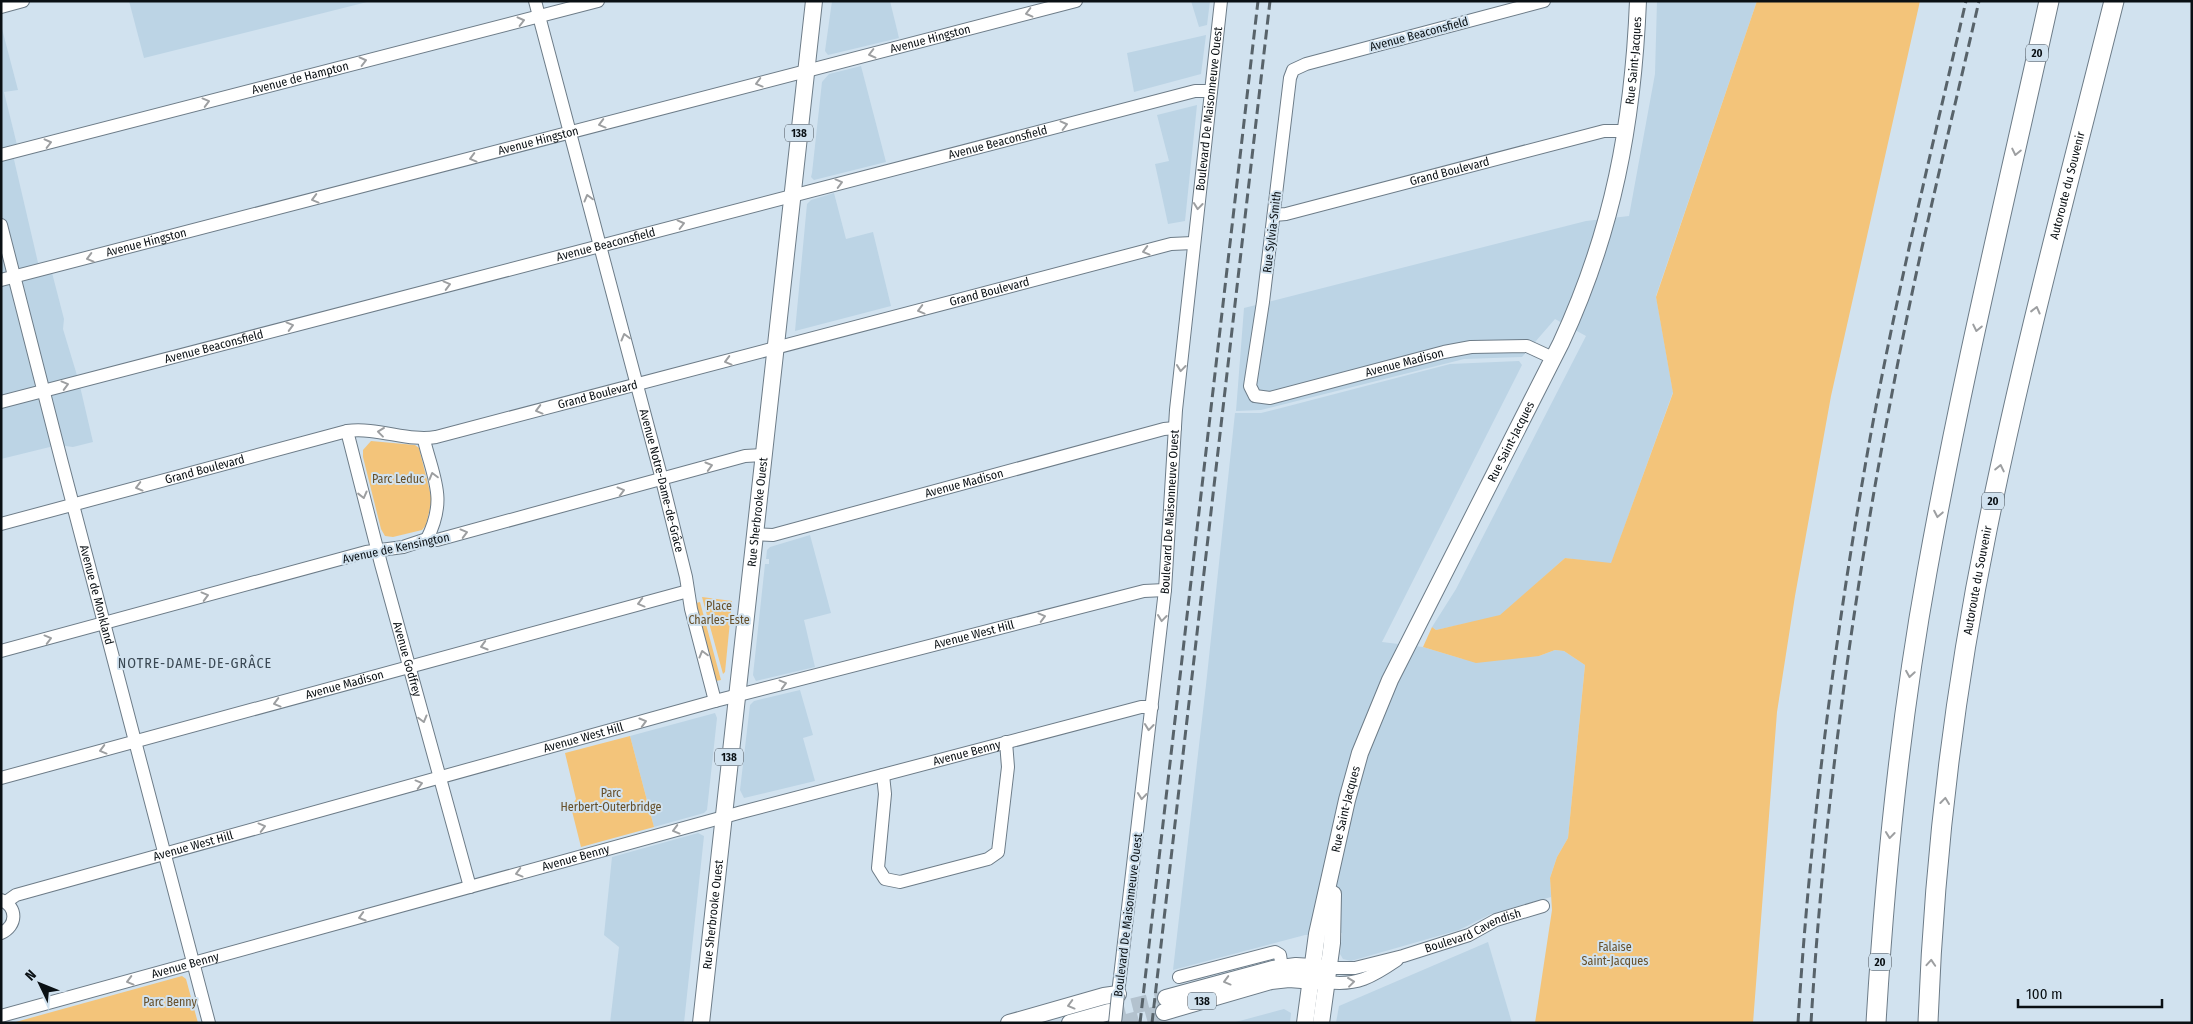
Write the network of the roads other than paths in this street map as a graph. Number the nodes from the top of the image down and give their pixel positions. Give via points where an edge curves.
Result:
1 (24, 1) edge
2 (535, 1) edge
3 (598, 1) edge
4 (814, 1) edge
5 (1076, 1) edge
6 (1221, 1) edge
7 (1544, 1) edge
8 (1638, 1) edge
9 (2049, 1) edge
10 (2114, 1) edge
11 (1, 7) edge
12 (539, 17) junction
13 (1295, 67) joint
14 (806, 71) junction
15 (1211, 91) junction
16 (1626, 131) junction
17 (571, 133) junction
18 (1, 155) edge
19 (791, 196) junction
20 (1274, 215) junction
21 (1, 225) edge
22 (1193, 244) junction
23 (600, 245) junction
24 (8, 279) edge
25 (775, 348) junction
26 (1553, 358) junction
27 (637, 384) junction
28 (43, 392) junction
29 (1255, 396) joint
30 (1, 402) edge
31 (1175, 428) junction
32 (347, 431) junction
33 (424, 440) junction
34 (763, 455) junction
35 (662, 479) junction
36 (72, 504) junction
37 (1, 524) edge
38 (755, 534) junction
39 (426, 539) junction
40 (377, 550) junction
41 (688, 590) junction
42 (1165, 590) junction
43 (104, 624) junction
44 (1, 652) edge
45 (409, 667) junction
46 (736, 696) junction
47 (715, 701) junction
48 (1152, 707) junction
49 (135, 742) junction
50 (1006, 742) junction
51 (883, 775) junction
52 (1, 778) edge
53 (439, 778) junction
54 (722, 817) junction
55 (164, 854) junction
56 (470, 887) junction
57 (3, 901) edge
58 (1544, 906) dead end
59 (1, 933) edge
60 (194, 963) junction
61 (1282, 968) junction
62 (1320, 974) junction
63 (1178, 977) dead end
64 (1118, 994) junction
65 (1, 1016) edge
66 (1112, 1017) edge
67 (1928, 1019) edge
68 (210, 1023) edge
69 (701, 1023) edge
70 (1009, 1023) edge
71 (1070, 1023) edge
72 (1305, 1023) edge
73 (1321, 1023) edge
74 (1876, 1023) edge

1 - 11 street
2 - 12 street, Avenue Notre-Dame-de-Grâce
3 - 12 street, Avenue de Hampton
4 - 14 main road, Rue Sherbrooke Ouest / 138
5 -> 14 street, Avenue Hingston
6 - 15 street, Boulevard De Maisonneuve Ouest
7 - 13 street, Avenue Beaconsfield
8 - 16 main road, Rue Saint-Jacques via 1635,65
9 -> 74 highway, 20 via 1947,466 1923,591 1890,841
67 -> 10 highway, Autoroute du Souvenir / 20 via 1945,803 1981,561 2024,362
12 - 17 street, Avenue Notre-Dame-de-Grâce
18 -> 12 street, Avenue de Hampton
13 - 20 street, Rue Sylvia-Smith via 1290,78
14 -> 17 street, Avenue Hingston
14 - 19 main road, Rue Sherbrooke Ouest / 138
19 -> 15 street, Avenue Beaconsfield via 1195,91
15 -> 22 street, Boulevard De Maisonneuve Ouest
16 - 20 street, Grand Boulevard via 1604,131
16 - 26 main road, Rue Saint-Jacques via 1602,242 1582,296
23 -> 17 street, Avenue Notre-Dame-de-Grâce
17 -> 24 street, Avenue Hingston
23 -> 19 street, Avenue Beaconsfield
19 - 25 main road, Rue Sherbrooke Ouest / 138
20 - 29 street, Rue Sylvia-Smith via 1250,382
21 - 24 street, Avenue de Monkland
22 -> 25 street, Grand Boulevard via 1171,244
22 -> 31 street, Boulevard De Maisonneuve Ouest
27 -> 23 street, Avenue Notre-Dame-de-Grâce
28 -> 23 street, Avenue Beaconsfield
24 - 28 street, Avenue de Monkland
25 -> 27 street, Grand Boulevard
25 - 34 main road, Rue Sherbrooke Ouest / 138
26 - 29 street, Avenue Madison via 1527,346 1463,348 1274,397
26 - 62 main road, Rue Saint-Jacques via 1378,706 1351,784 1317,934
27 -> 33 street, Grand Boulevard
27 - 35 street, Avenue Notre-Dame-de-Grâce
28 - 30 street, Avenue Beaconsfield
28 - 36 street, Avenue de Monkland
31 - 38 street, Avenue Madison via 773,535
31 - 42 street, Boulevard De Maisonneuve Ouest
33 -> 32 street, Grand Boulevard via 381,431
32 -> 36 street, Grand Boulevard
32 -> 40 street, Avenue Godfrey
39 -> 33 street via 435,520 439,496
35 -> 34 street, Avenue de Kensington via 745,456
34 - 38 main road, Rue Sherbrooke Ouest / 138
39 -> 35 street, Avenue de Kensington via 437,540
35 - 41 street, Avenue Notre-Dame-de-Grâce
36 - 37 street, Grand Boulevard
36 - 43 street, Avenue de Monkland
38 - 46 main road, Rue Sherbrooke Ouest / 138
39 - 40 street, Avenue de Kensington via 403,547
43 -> 40 street, Avenue de Kensington
40 - 45 street, Avenue Godfrey
41 -> 45 street, Avenue Madison
47 -> 41 street, Avenue Notre-Dame-de-Grâce
46 -> 42 street, Avenue West Hill via 1144,591
42 -> 48 street, Boulevard De Maisonneuve Ouest
44 -> 43 street, Avenue de Kensington
43 - 49 street, Avenue de Monkland
45 -> 49 street, Avenue Madison
45 -> 53 street, Avenue Godfrey
46 - 47 street, Avenue West Hill
46 - 54 main road, Rue Sherbrooke Ouest / 138
53 -> 47 street, Avenue West Hill
48 - 50 street, Avenue Benny via 1141,707
48 -> 64 street, Boulevard De Maisonneuve Ouest
49 -> 52 street, Avenue Madison
49 - 55 street, Avenue de Monkland
50 - 51 street, Avenue Benny
50 - 51 street via 1008,767 998,852 988,859 900,882 884,879 878,868 885,794
51 - 54 street, Avenue Benny
55 -> 53 street, Avenue West Hill
53 - 56 street, Avenue Godfrey
54 -> 56 street, Avenue Benny
54 - 69 main road, Rue Sherbrooke Ouest / 138
55 - 57 street, Avenue West Hill via 16,894
55 - 60 street, Avenue de Monkland
56 -> 60 street, Avenue Benny
57 - 59 street, Avenue West Hill via 13,911 13,922
58 - 62 street, Boulevard Cavendish via 1496,920 1469,935 1403,956
60 -> 65 street, Avenue Benny
60 - 68 street, Avenue de Monkland
61 - 62 main road, Boulevard Cavendish / 138
61 -> 62 main road, Boulevard Cavendish / 138 via 1165,1005 1271,981
61 - 63 street via 1280,955 1275,952
62 - 72 main road, Rue Saint-Jacques
62 - 73 main road, Rue Saint-Jacques
64 - 66 street, Boulevard De Maisonneuve Ouest, bridge
64 -> 70 main road
66 - 71 main road

